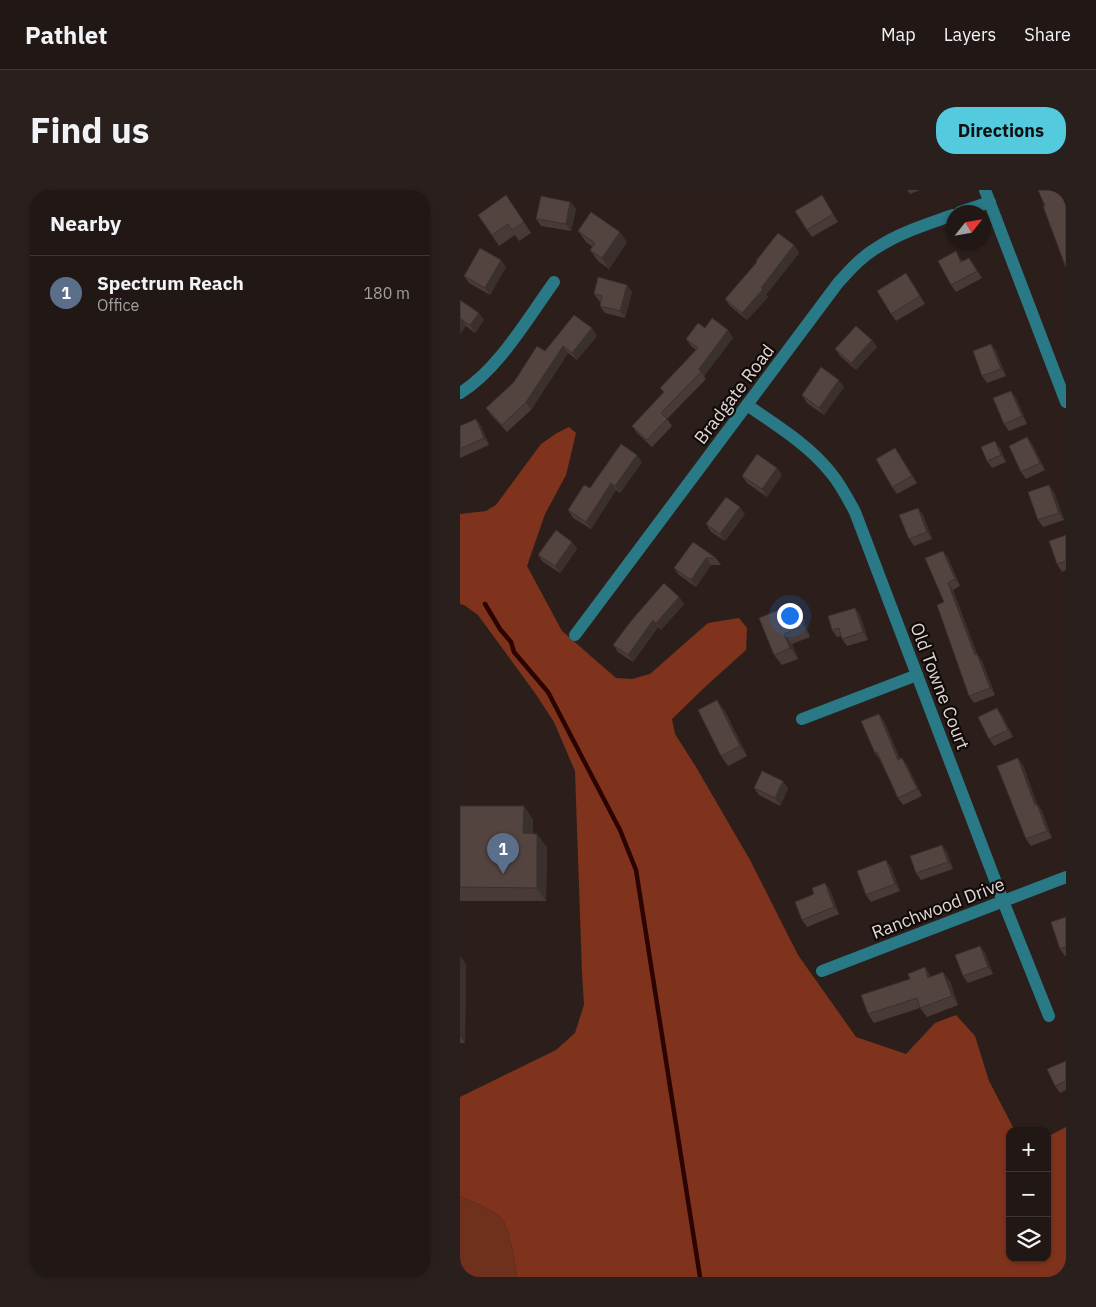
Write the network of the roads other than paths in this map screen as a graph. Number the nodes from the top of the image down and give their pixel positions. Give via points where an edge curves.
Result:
1 (987, 196) edge
2 (972, 205) edge
3 (946, 218) edge
4 (554, 282) dead end
5 (460, 393) edge
6 (1066, 402) edge
7 (747, 405) junction
8 (575, 635) dead end
9 (917, 675) junction
10 (802, 719) dead end
11 (1066, 877) edge
12 (1003, 901) junction
13 (822, 971) dead end
14 (1048, 1016) dead end

1 - 2 street
1 - 6 street
3 - 7 street, Bradgate Road via 900,234 856,264 838,283
4 - 5 street via 494,364
7 - 8 street, Bradgate Road
7 - 9 street, Old Towne Court via 813,454 844,492 855,512
9 - 10 street
9 - 12 street, Old Towne Court
11 - 12 street, Ranchwood Drive
12 - 13 street, Ranchwood Drive
12 - 14 street, Old Towne Court

